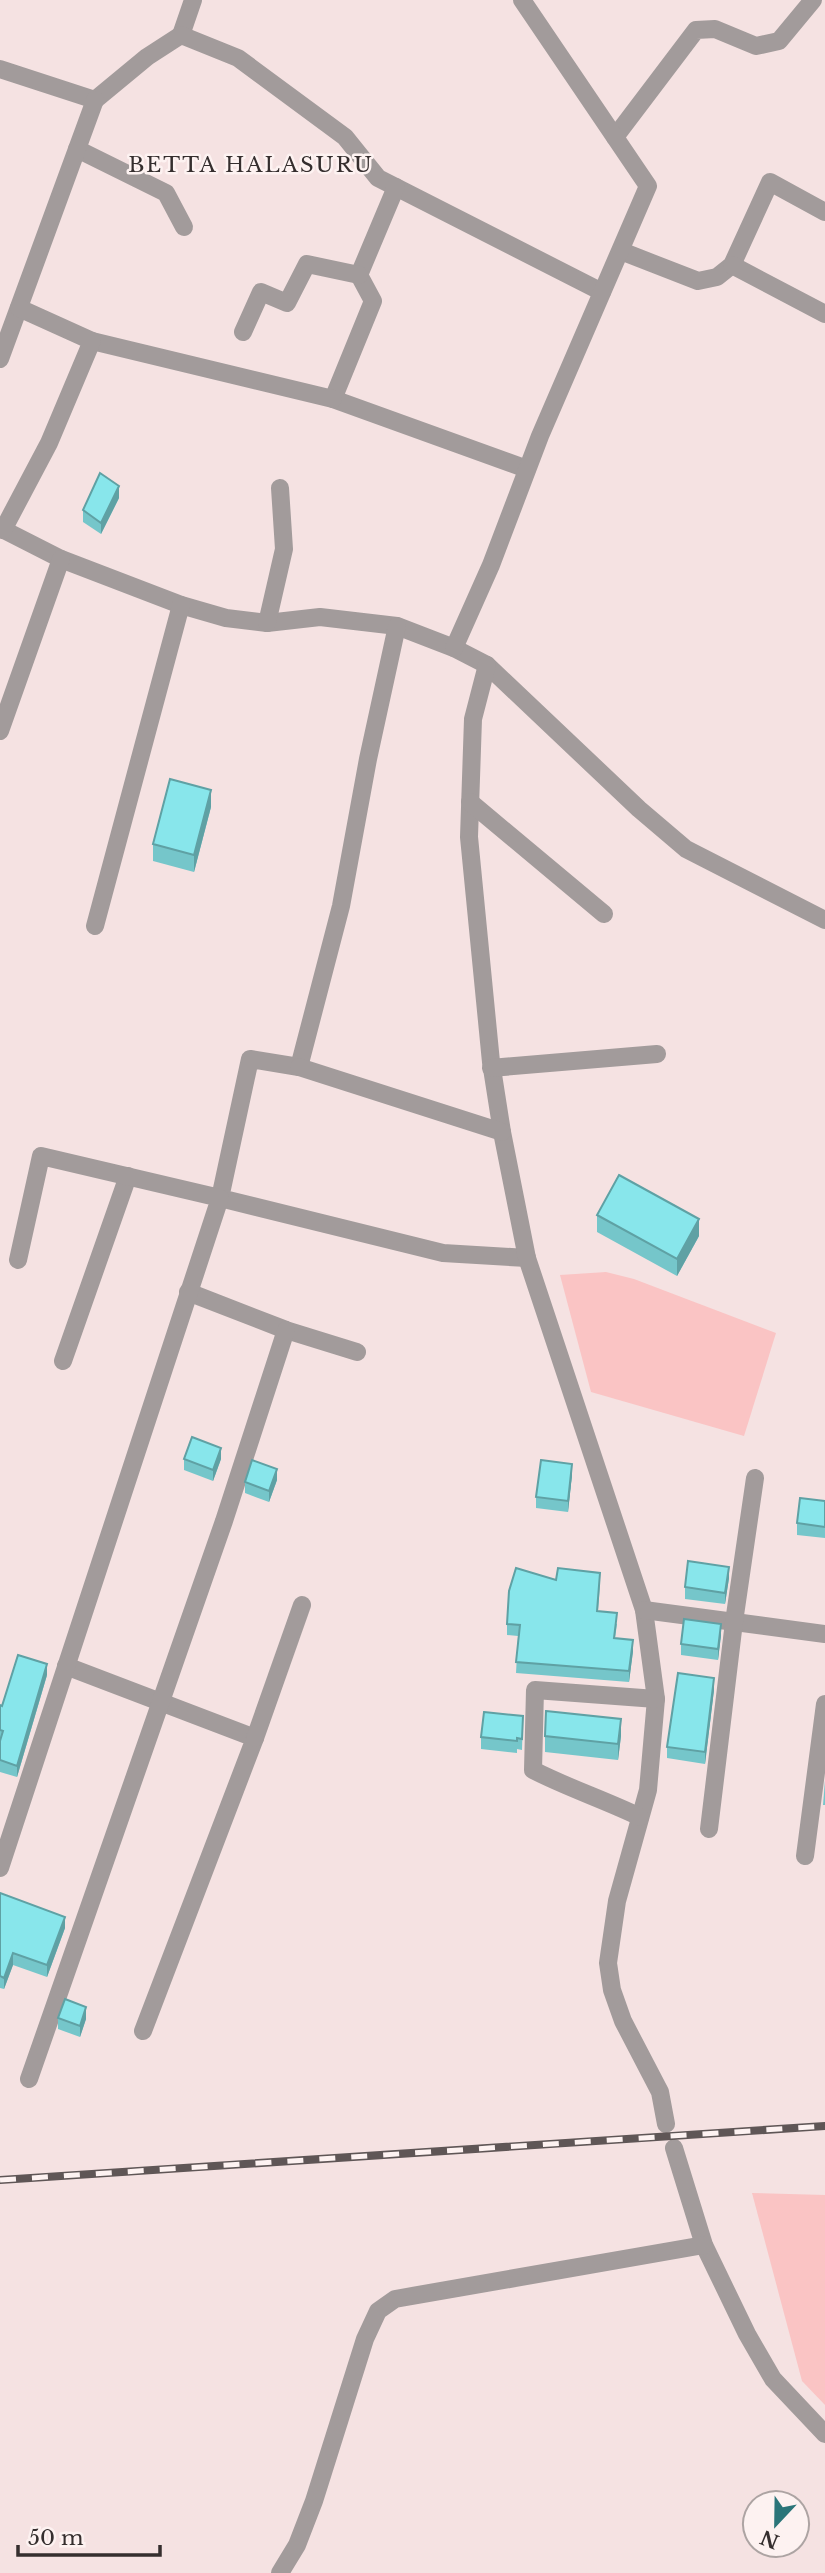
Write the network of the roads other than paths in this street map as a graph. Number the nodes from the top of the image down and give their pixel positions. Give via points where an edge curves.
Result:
1 (193, 0) edge
2 (522, 0) edge
3 (813, 0) edge
4 (181, 35) junction
5 (0, 69) edge
6 (95, 100) junction
7 (615, 137) junction
8 (77, 149) junction
9 (396, 187) junction
10 (825, 212) edge
11 (184, 227) dead end
12 (621, 251) junction
13 (732, 265) junction
14 (359, 275) junction
15 (602, 292) junction
16 (19, 308) junction
17 (825, 314) edge
18 (243, 332) dead end
19 (92, 341) junction
20 (0, 359) edge
21 (333, 399) junction
22 (527, 469) junction
23 (280, 488) dead end
24 (1, 529) edge
25 (61, 559) junction
26 (181, 605) junction
27 (267, 623) junction
28 (397, 626) junction
29 (454, 648) junction
30 (487, 665) junction
31 (0, 731) edge
32 (470, 802) junction
33 (604, 914) dead end
34 (825, 920) edge
35 (95, 926) dead end
36 (657, 1054) dead end
37 (299, 1067) junction
38 (491, 1068) junction
39 (502, 1132) junction
40 (128, 1176) junction
41 (220, 1198) junction
42 (527, 1258) junction
43 (18, 1260) dead end
44 (188, 1292) junction
45 (286, 1330) junction
46 (357, 1352) dead end
47 (63, 1361) dead end
48 (755, 1478) dead end
49 (302, 1605) dead end
50 (644, 1610) junction
51 (734, 1622) junction
52 (825, 1634) edge
53 (66, 1666) junction
54 (656, 1699) junction
55 (161, 1702) junction
56 (825, 1704) edge
57 (255, 1738) junction
58 (640, 1817) junction
59 (709, 1829) dead end
60 (804, 1856) dead end
61 (0, 1868) edge
62 (143, 2031) dead end
63 (29, 2079) dead end
64 (666, 2124) dead end
65 (674, 2148) dead end
66 (704, 2245) junction
67 (825, 2434) edge
68 (280, 2573) edge

1 - 4 street
2 - 7 street
3 - 7 street via 779,41 756,46 715,29 696,30
4 - 6 street via 146,57
4 - 9 street via 238,58 345,137 378,178
5 - 6 street
6 - 8 street
7 - 12 street via 648,186
8 - 11 street via 166,193
8 - 16 street
9 - 14 street
9 - 15 street
10 - 13 street via 770,182
12 - 13 street via 698,281 717,277
12 - 15 street
13 - 17 street
14 - 18 street via 307,264 287,303 261,292
14 - 21 street via 373,301
15 - 22 street
16 - 19 street
16 - 20 street
19 - 21 street
19 - 24 street via 49,443
21 - 22 street
22 - 29 street
23 - 27 street via 284,549
24 - 25 street
25 - 26 street
25 - 31 street
26 - 27 street via 226,618
26 - 35 street
27 - 28 street via 320,617
28 - 29 street
28 - 37 street via 341,906
29 - 30 street
30 - 32 street via 472,719
30 - 34 street via 686,849
32 - 33 street
32 - 38 street via 469,837
36 - 38 street
37 - 39 street
37 - 41 street via 250,1059
38 - 39 street
39 - 42 street
40 - 41 street
40 - 43 street via 41,1156
40 - 47 street
41 - 42 street via 443,1253
41 - 44 street
42 - 50 street
44 - 45 street
44 - 53 street
45 - 46 street
45 - 55 street
48 - 51 street
49 - 57 street
50 - 51 street
50 - 54 street
51 - 52 street
51 - 59 street
53 - 55 street
53 - 61 street
54 - 58 street via 648,1790
54 - 58 street via 535,1690 533,1770
55 - 57 street
55 - 63 street
56 - 60 street
57 - 62 street
58 - 64 street via 617,1901 608,1963 623,2021 660,2092
65 - 66 street
66 - 67 street via 773,2379
66 - 68 street via 395,2299 378,2311 356,2364 314,2501

